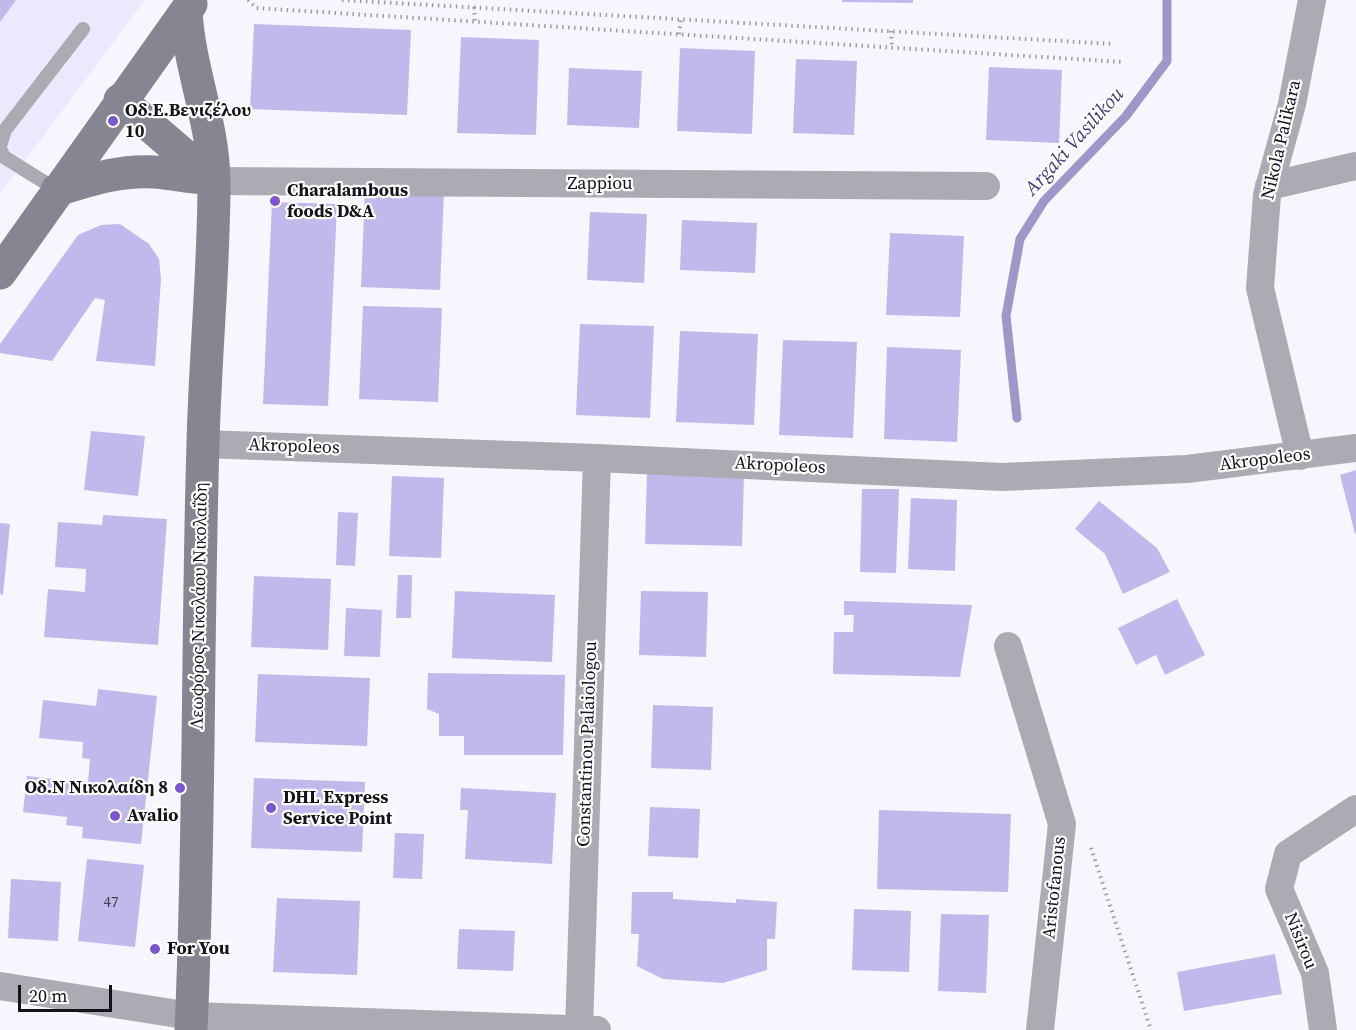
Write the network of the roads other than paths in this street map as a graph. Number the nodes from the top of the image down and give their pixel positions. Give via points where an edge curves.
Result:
1 (1312, 0) edge
2 (190, 5) edge
3 (83, 29) dead end
4 (120, 100) junction
5 (0, 147) edge
6 (1356, 166) edge
7 (212, 180) junction
8 (986, 186) dead end
9 (1269, 186) junction
10 (57, 190) junction
11 (0, 273) edge
12 (203, 444) junction
13 (1356, 448) edge
14 (1300, 456) junction
15 (597, 458) junction
16 (1008, 646) dead end
17 (1356, 809) edge
18 (0, 986) edge
19 (191, 1023) edge
20 (585, 1030) edge
21 (1040, 1030) edge
22 (1323, 1030) edge

1 - 9 street, Nikola Palikara via 1292,105
2 - 4 street
2 - 7 street, Λεωφόρος Νικολάου Νικολαΐδη via 194,75 209,133
3 - 5 lane via 5,130
4 - 7 street
4 - 10 street
5 - 10 lane via 4,157
6 - 9 street
7 - 8 street, Zappiou
7 - 10 street via 136,172 104,175
7 - 12 street, Λεωφόρος Νικολάου Νικολαΐδη
9 - 14 street, Nikola Palikara via 1260,288
10 - 11 street
12 - 15 street, Akropoleos
12 - 19 street, Λεωφόρος Νικολάου Νικολαΐδη via 196,941
13 - 14 street, Akropoleos
14 - 15 street, Akropoleos via 1186,469 1002,477
15 - 20 street, Constantinou Palaiologou
16 - 21 street, Aristofanous via 1062,824
17 - 22 street, Nisirou via 1288,855 1279,889 1315,973
18 - 19 street
19 - 20 street

